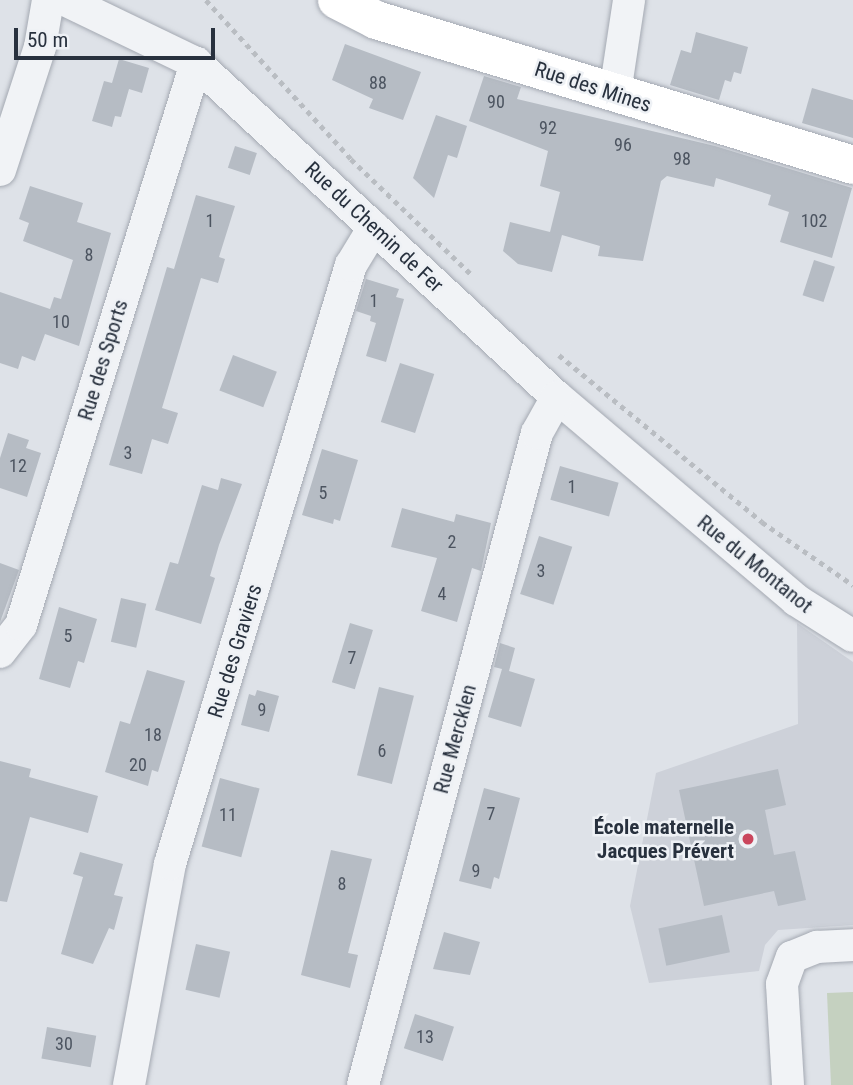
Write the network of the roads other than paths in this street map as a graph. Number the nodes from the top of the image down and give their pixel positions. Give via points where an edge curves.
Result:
1 (48, 0) edge
2 (65, 0) edge
3 (337, 0) edge
4 (629, 0) edge
5 (196, 63) junction
6 (615, 93) junction
7 (853, 165) edge
8 (0, 170) edge
9 (374, 228) junction
10 (557, 397) junction
11 (661, 487) joint
12 (853, 636) edge
13 (0, 652) edge
14 (853, 946) edge
15 (129, 1085) edge
16 (363, 1085) edge
17 (788, 1085) edge

1 - 8 street via 40,47
2 - 5 street, Rue du Chemin de Fer
3 - 6 street, Rue des Mines via 376,20
4 - 6 street
5 - 9 street, Rue du Chemin de Fer
5 - 13 street, Rue des Sports via 21,625
6 - 7 street, Rue des Mines
9 - 10 street, Rue du Chemin de Fer
9 - 15 street, Rue des Graviers via 351,265 170,864
10 - 11 street, Rue du Chemin de Fer
10 - 16 street, Rue Mercklen via 537,433
11 - 12 street, Rue du Montanot via 796,600
14 - 17 street via 817,947 792,957 782,984

